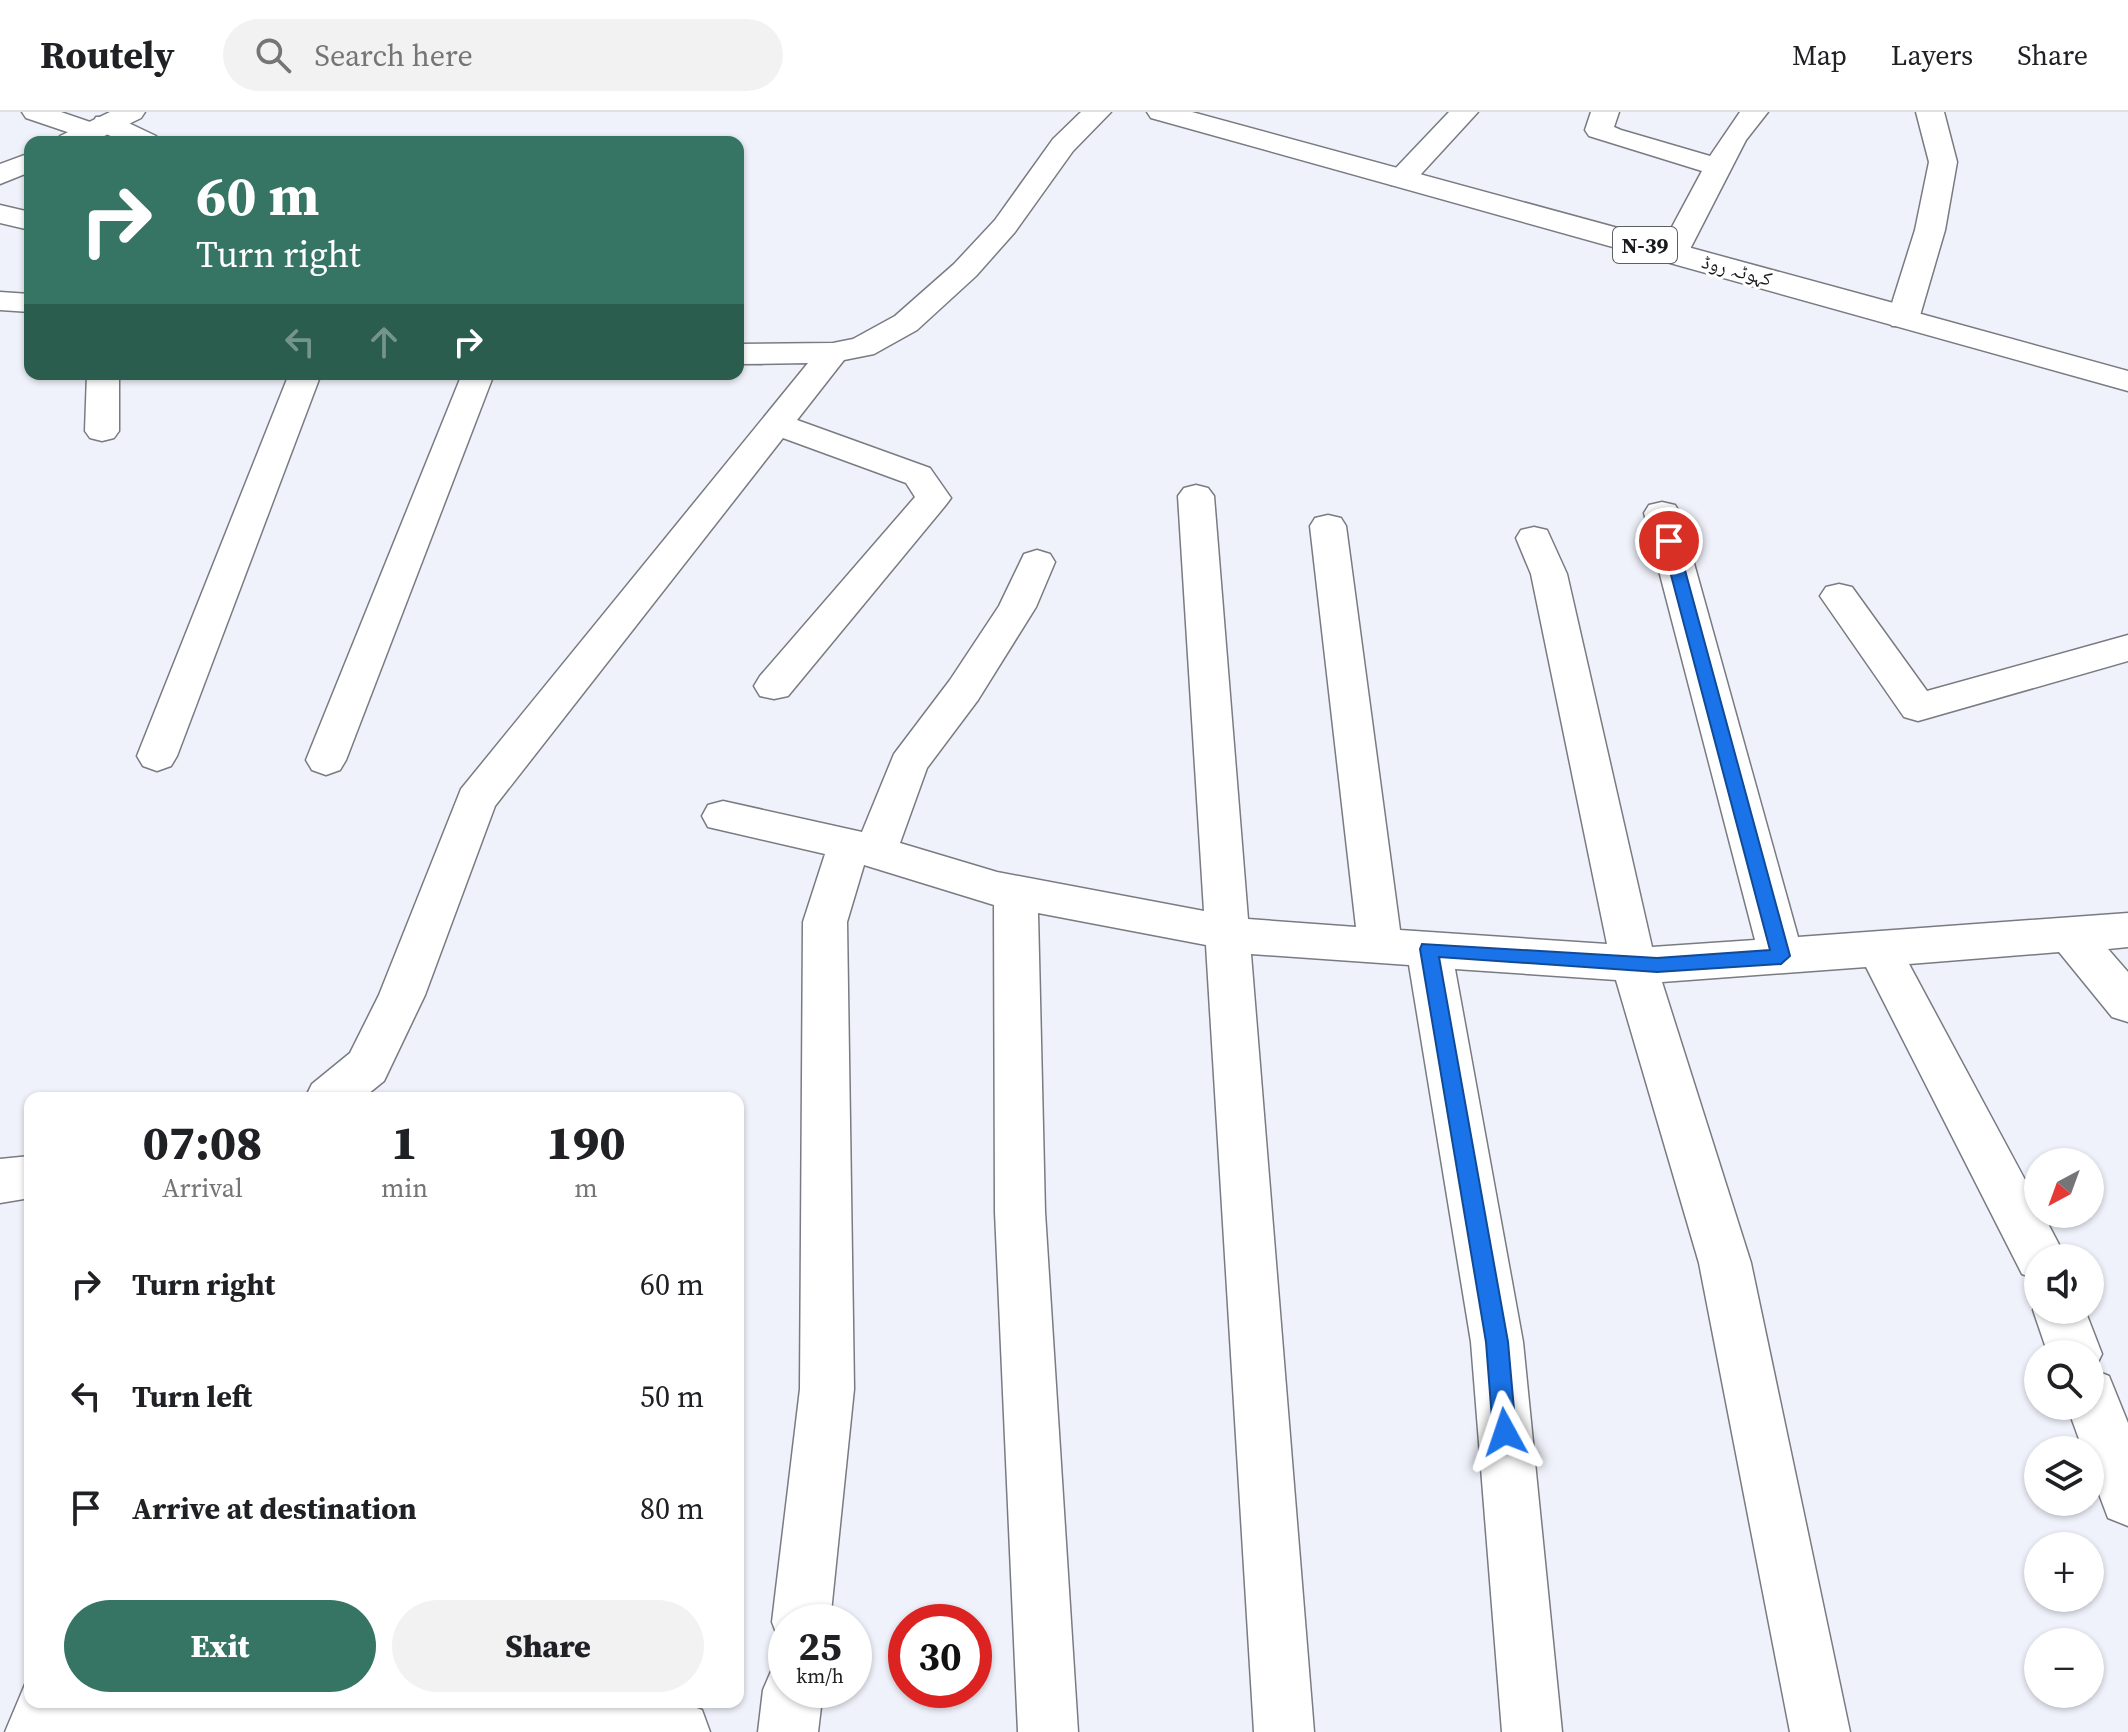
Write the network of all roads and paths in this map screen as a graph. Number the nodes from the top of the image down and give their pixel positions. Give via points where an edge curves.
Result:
1 (36, 112) edge
2 (131, 112) edge
3 (1097, 112) edge
4 (1161, 112) edge
5 (1464, 112) edge
6 (1605, 112) edge
7 (1754, 112) edge
8 (1930, 112) edge
9 (89, 132) edge
10 (112, 136) edge
11 (24, 164) edge
12 (1718, 167) junction
13 (0, 175) edge
14 (1401, 179) junction
15 (0, 214) edge
16 (24, 220) edge
17 (1673, 253) junction
18 (0, 301) edge
19 (24, 303) edge
20 (1903, 319) junction
21 (833, 353) junction
22 (744, 354) edge
23 (103, 380) edge
24 (303, 380) edge
25 (476, 380) edge
26 (2128, 381) edge
27 (778, 425) junction
28 (102, 431) dead end
29 (1196, 496) dead end
30 (1662, 513) dead end
31 (1328, 526) dead end
32 (1534, 538) dead end
33 (1037, 562) dead end
34 (1839, 596) dead end
35 (2128, 648) edge
36 (774, 686) dead end
37 (157, 756) dead end
38 (326, 760) dead end
39 (723, 816) dead end
40 (863, 848) junction
41 (1016, 893) junction
42 (2128, 930) edge
43 (1227, 933) junction
44 (2070, 935) junction
45 (1404, 948) junction
46 (1879, 949) junction
47 (1781, 956) junction
48 (1633, 963) junction
49 (2128, 1004) edge
50 (336, 1092) edge
51 (24, 1178) edge
52 (0, 1181) edge
53 (2033, 1244) edge
54 (2100, 1420) edge
55 (2128, 1498) edge
56 (803, 1604) edge
57 (45, 1708) edge
58 (156, 1708) edge
59 (791, 1708) edge
60 (35, 1732) edge
61 (680, 1732) edge
62 (788, 1732) edge
63 (1048, 1732) edge
64 (1284, 1732) edge
65 (1532, 1732) edge
66 (1820, 1732) edge

1 - 9 main road
2 - 9 main road
3 - 21 main road via 1063,145 1005,226 965,270 906,323 882,338
4 - 14 main road, کہوٹہ روڈ / N-39
5 - 14 main road
6 - 12 main road via 1599,130 1611,136
7 - 12 main road
8 - 20 main road via 1943,162 1930,230
9 - 10 main road
11 - 13 main road
12 - 17 main road
14 - 17 main road, کہوٹہ روڈ / N-39
15 - 16 main road
17 - 20 main road, کہوٹہ روڈ / N-39
18 - 19 main road
20 - 26 main road, کہوٹہ روڈ / N-39
21 - 22 main road
21 - 27 main road
23 - 28 main road
24 - 37 main road
25 - 38 main road
27 - 36 main road via 918,476 933,498
27 - 50 main road via 476,800 402,995 367,1067
29 - 43 main road
30 - 47 main road
31 - 45 main road
32 - 48 main road via 1549,574
33 - 40 main road via 1017,607 908,764
34 - 35 main road via 1918,707
39 - 40 main road
40 - 41 main road
40 - 56 main road via 825,922 827,1389
41 - 43 main road
41 - 63 main road via 1020,1212
42 - 44 main road
43 - 45 main road
43 - 64 main road
44 - 46 main road
44 - 49 main road
45 - 48 main road
45 - 65 main road via 1497,1342
46 - 47 main road
46 - 53 main road
47 - 48 main road
48 - 66 main road via 1725,1263
51 - 52 main road
54 - 55 main road
57 - 60 main road
58 - 61 main road
59 - 62 main road

